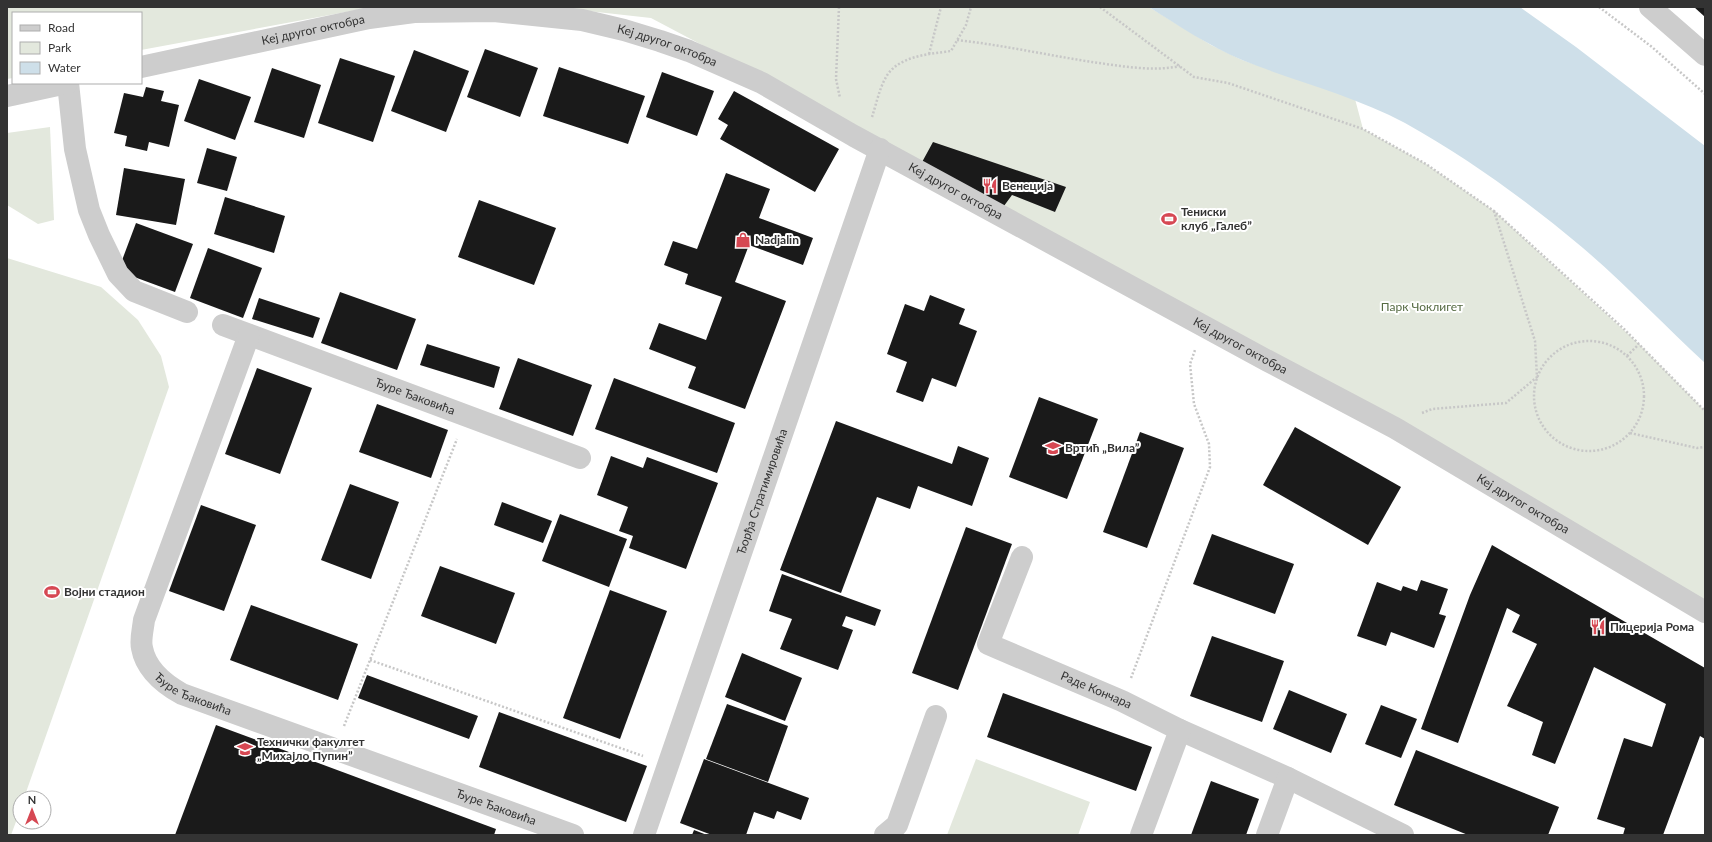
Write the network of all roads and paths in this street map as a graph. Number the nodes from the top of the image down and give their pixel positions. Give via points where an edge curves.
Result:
1 (839, 7) edge
2 (941, 7) edge
3 (971, 7) edge
4 (1100, 7) edge
5 (1599, 7) edge
6 (1650, 7) edge
7 (957, 40) junction
8 (929, 54) junction
9 (1705, 55) edge
10 (1180, 66) junction
11 (142, 67) edge
12 (63, 84) edge
13 (68, 84) edge
14 (1705, 94) edge
15 (7, 96) edge
16 (840, 100) dead end
17 (872, 145) junction
18 (1494, 211) junction
19 (187, 312) dead end
20 (223, 325) dead end
21 (1202, 325) junction
22 (249, 335) junction
23 (1639, 344) junction
24 (1627, 356) junction
25 (1537, 377) junction
26 (1705, 411) edge
27 (466, 416) junction
28 (1395, 428) junction
29 (1630, 433) junction
30 (1705, 447) edge
31 (580, 458) dead end
32 (1022, 557) dead end
33 (1705, 612) edge
34 (370, 660) junction
35 (1122, 701) junction
36 (936, 716) dead end
37 (1180, 730) junction
38 (335, 749) junction
39 (668, 765) junction
40 (1288, 778) junction
41 (573, 835) edge
42 (644, 835) edge
43 (885, 835) edge
44 (1141, 835) edge
45 (1267, 835) edge
46 (1403, 835) edge

1 - 16 path via 836,79
2 - 8 path
3 - 7 path via 966,25
4 - 10 path
5 - 14 path via 1652,47
6 - 9 street
7 - 8 path via 951,51
7 - 10 path via 1119,66 1166,69
8 - 17 path via 901,62 885,78
10 - 18 path via 1194,77 1228,83 1363,129 1426,164
11 - 17 street, Кеј другог октобра via 369,18 414,12 454,10 536,15 582,20 624,30 689,51 762,83
12 - 15 street
13 - 19 street via 75,149 89,210 118,274 134,291
17 - 21 street, Кеј другог октобра
17 - 39 street, Ђорђа Стратимировића
18 - 23 path
18 - 25 path via 1535,341
20 - 22 street, Ђуре Ђаковића
21 - 28 street, Кеј другог октобра
21 - 35 path via 1190,364 1194,404 1209,444 1210,467
22 - 27 street, Ђуре Ђаковића
22 - 38 street, Ђуре Ђаковића via 144,620 141,647 146,661 156,675 182,694
23 - 24 path
23 - 26 path
24 - 25 path via 1609,344 1592,340 1575,342 1558,349
24 - 29 path via 1636,367 1643,383 1644,400 1640,417
25 - 28 path via 1506,403 1432,409
25 - 29 path via 1533,395 1536,414 1546,431 1560,443 1578,450 1597,451 1615,445
27 - 31 street, Ђуре Ђаковића
27 - 34 path
28 - 33 street, Кеј другог октобра
29 - 30 path via 1697,448
32 - 35 street, Раде Кончара via 988,644
34 - 38 path
34 - 39 path
35 - 37 street, Раде Кончара
36 - 43 street via 897,825
37 - 40 street, Раде Кончара
37 - 44 street
38 - 41 street, Ђуре Ђаковића
39 - 42 street, Ђорђа Стратимировића
40 - 45 street
40 - 46 street, Раде Кончара

